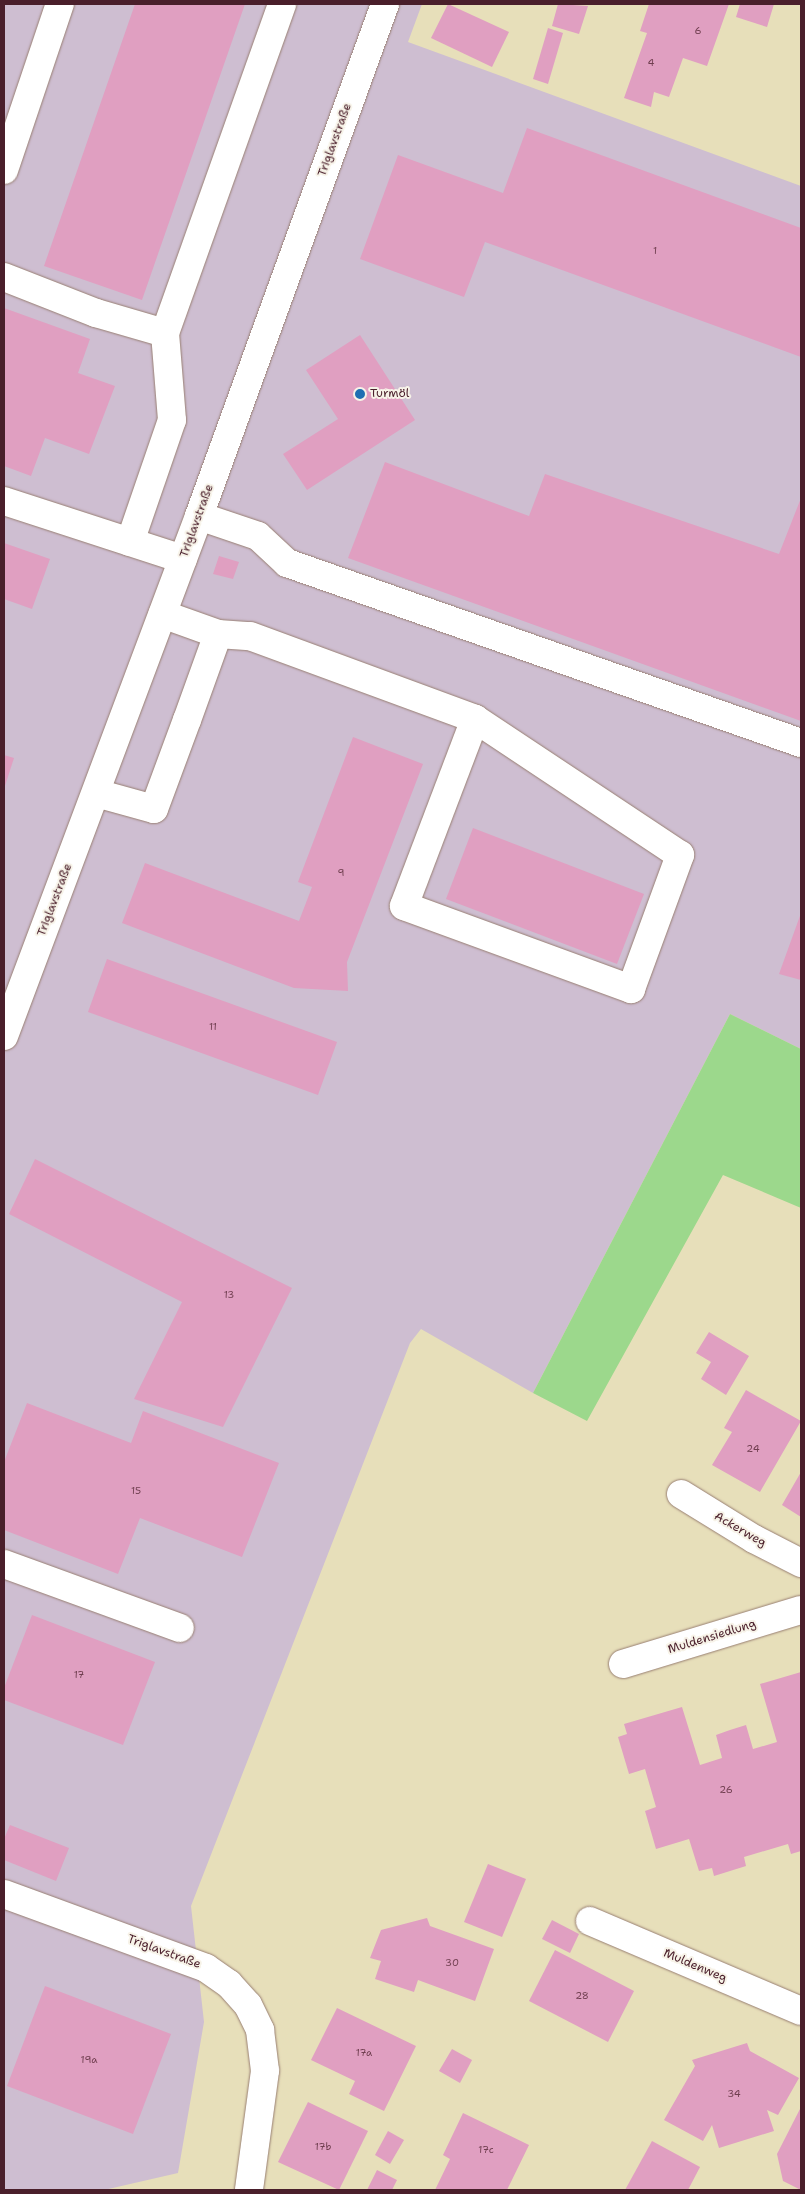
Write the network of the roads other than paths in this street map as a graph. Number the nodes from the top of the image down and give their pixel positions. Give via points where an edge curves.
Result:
1 (60, 4) edge
2 (282, 4) edge
3 (385, 4) edge
4 (4, 170) edge
5 (4, 278) edge
6 (164, 333) junction
7 (4, 501) edge
8 (200, 516) junction
9 (130, 542) junction
10 (183, 559) junction
11 (162, 614) junction
12 (218, 634) junction
13 (475, 720) junction
14 (801, 743) edge
15 (96, 794) junction
16 (4, 1036) edge
17 (681, 1494) dead end
18 (801, 1563) edge
19 (4, 1564) edge
20 (801, 1610) edge
21 (180, 1628) dead end
22 (622, 1664) dead end
23 (4, 1894) edge
24 (590, 1921) dead end
25 (801, 2011) edge
26 (249, 2190) edge

1 - 4 street
2 - 6 street
3 - 8 street, Triglavstraße
5 - 6 street via 96,313
6 - 9 street via 172,420
7 - 9 street
8 - 10 street, Triglavstraße
8 - 14 street via 258,536 287,563
9 - 10 street
10 - 11 street, Triglavstraße
11 - 12 street
11 - 15 street, Triglavstraße
12 - 13 street via 250,636
12 - 15 street via 154,810
13 - 13 street via 404,906 632,989 680,855
15 - 16 street, Triglavstraße
17 - 18 street, Ackerweg via 754,1540
19 - 21 street
20 - 22 street, Muldensiedlung
23 - 26 street, Triglavstraße via 206,1968 229,1984 248,2005 260,2030 265,2071
24 - 25 street, Muldenweg

